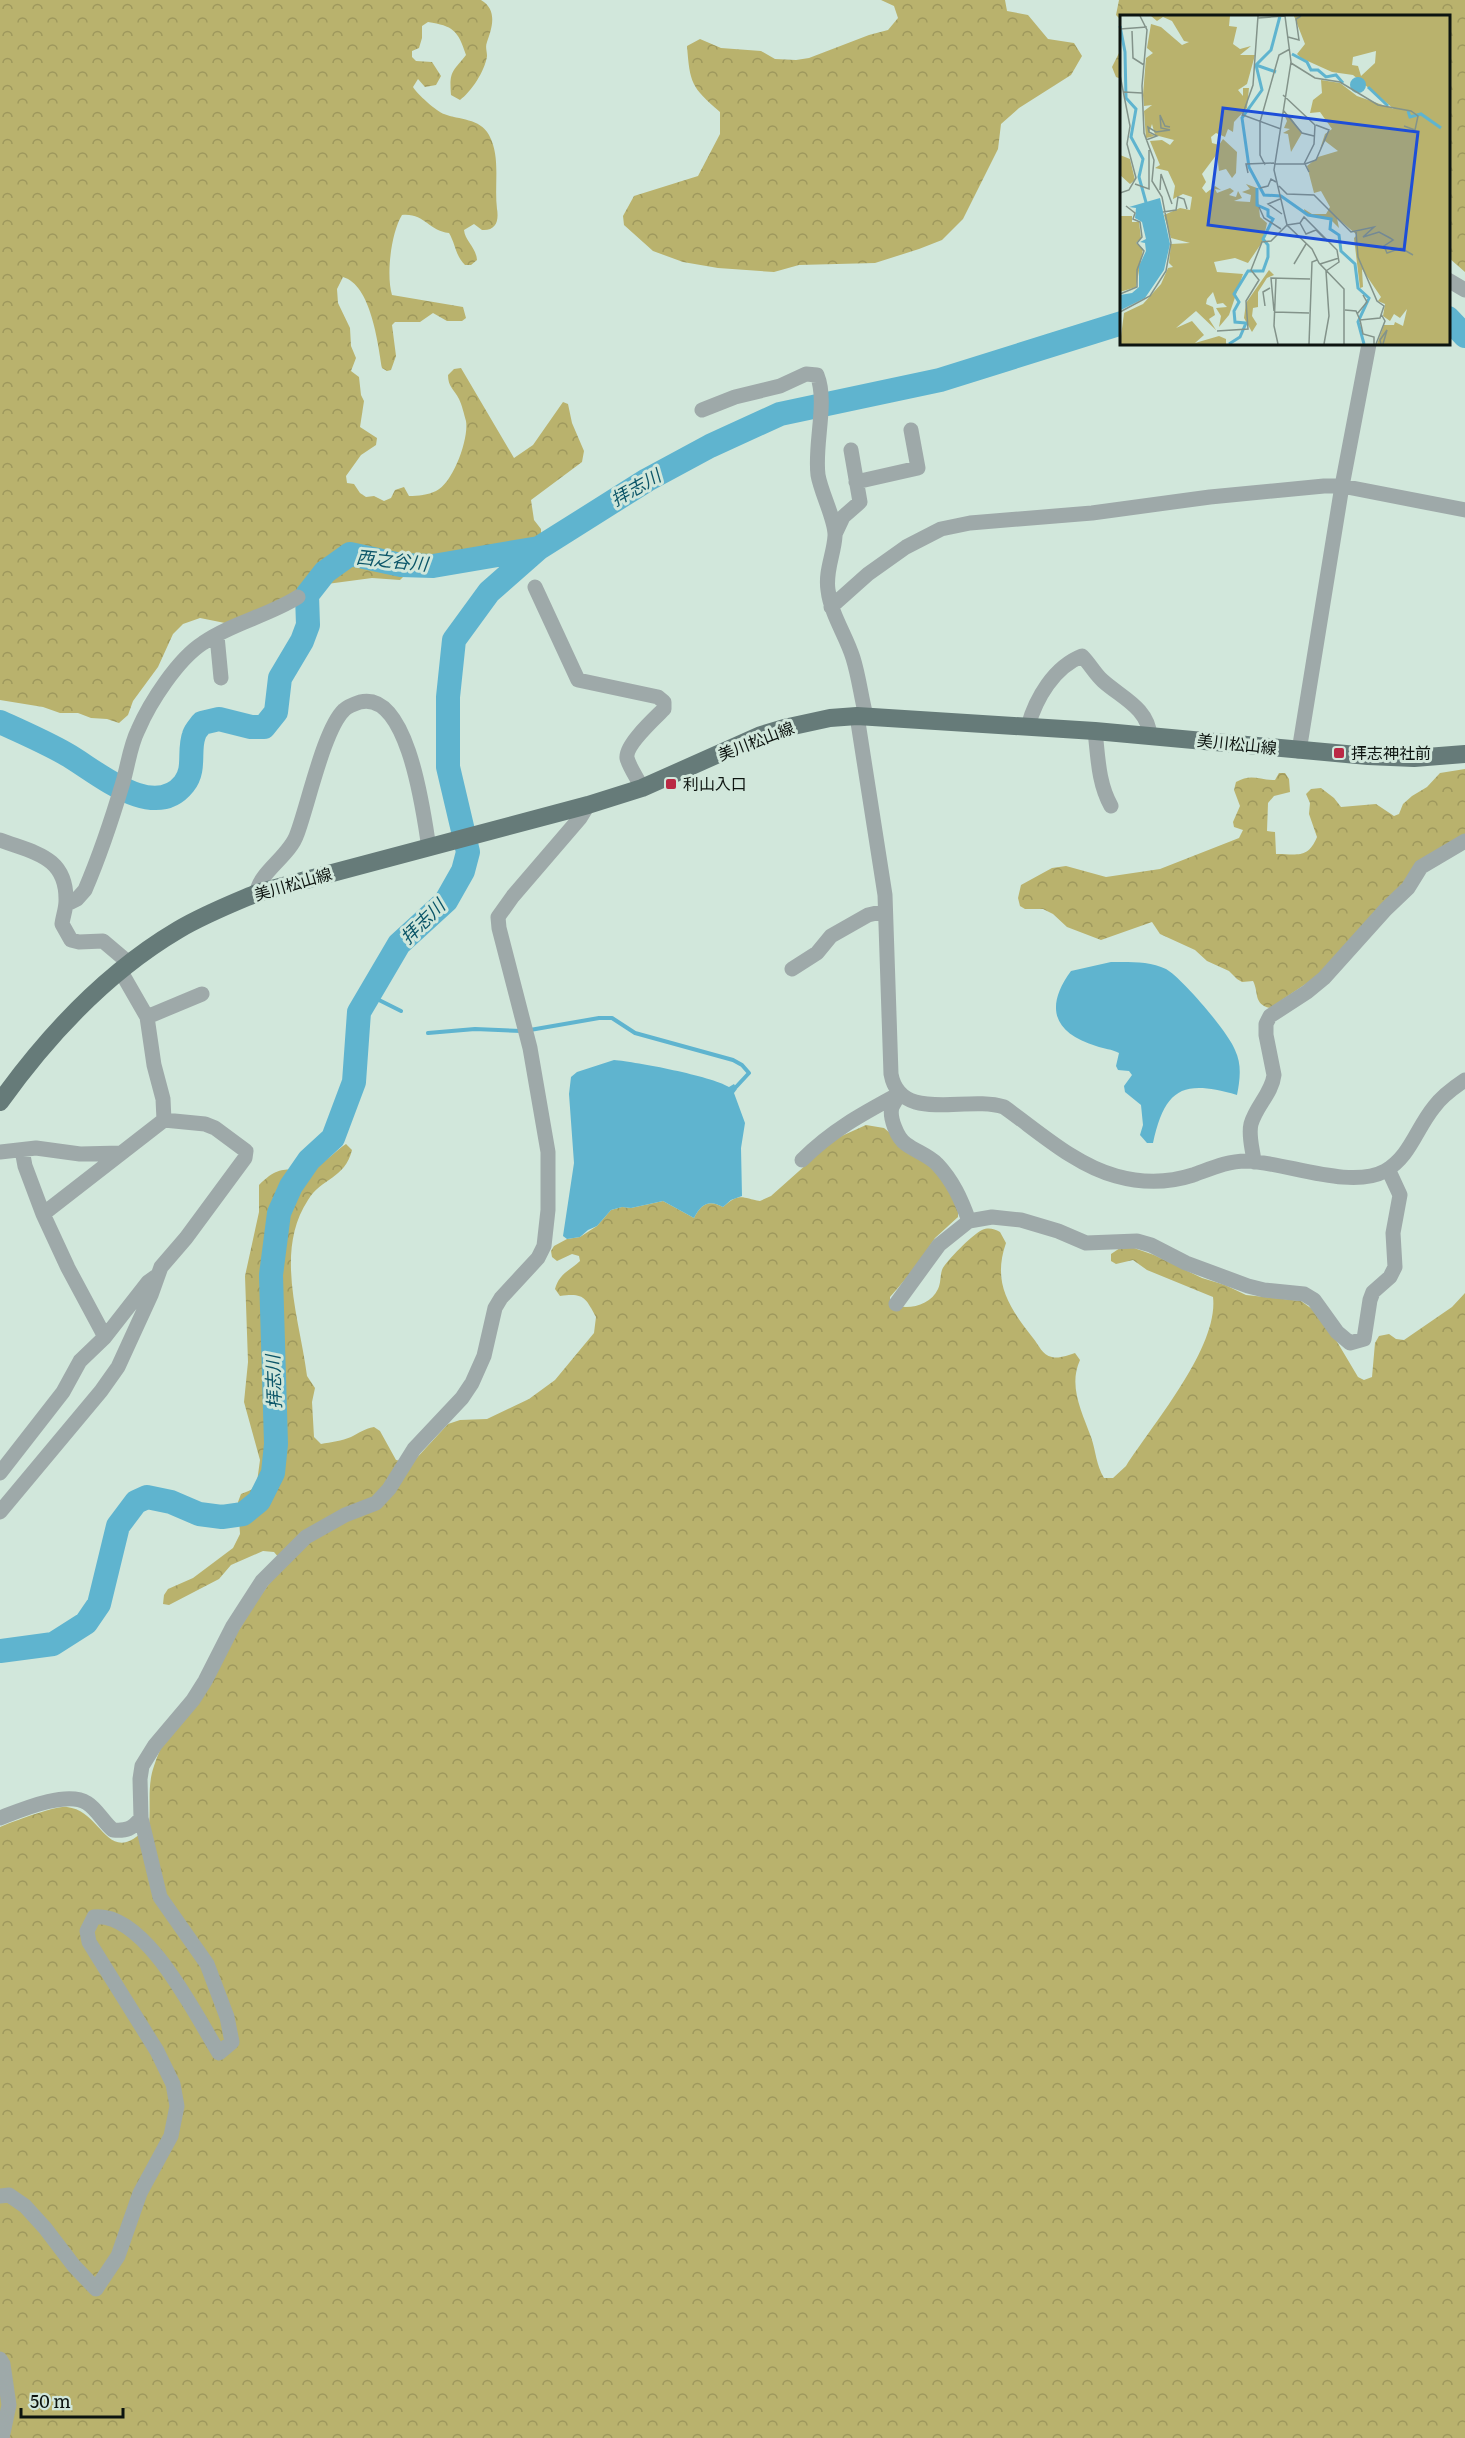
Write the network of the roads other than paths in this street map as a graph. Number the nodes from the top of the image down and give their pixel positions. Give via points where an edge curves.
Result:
1 (1450, 281) edge
2 (1465, 290) edge
3 (1369, 345) edge
4 (702, 411) dead end
5 (917, 437) dead end
6 (851, 450) dead end
7 (856, 482) junction
8 (1342, 486) junction
9 (1465, 510) edge
10 (835, 534) junction
11 (535, 587) dead end
12 (298, 597) dead end
13 (831, 607) junction
14 (217, 636) junction
15 (221, 678) dead end
16 (862, 716) junction
17 (1028, 726) junction
18 (1095, 731) junction
19 (1150, 736) junction
20 (1299, 751) junction
21 (1465, 754) edge
22 (642, 788) junction
23 (588, 805) junction
24 (1111, 806) dead end
25 (0, 840) edge
26 (1465, 841) edge
27 (429, 848) junction
28 (257, 893) junction
29 (66, 904) junction
30 (885, 911) junction
31 (124, 966) junction
32 (792, 969) dead end
33 (202, 993) dead end
34 (147, 1017) junction
35 (1465, 1080) edge
36 (899, 1094) junction
37 (0, 1102) edge
38 (164, 1120) junction
39 (22, 1150) junction
40 (0, 1152) edge
41 (121, 1153) junction
42 (802, 1160) dead end
43 (1254, 1162) junction
44 (1389, 1169) junction
45 (43, 1214) junction
46 (969, 1221) junction
47 (156, 1277) junction
48 (896, 1304) dead end
49 (105, 1336) junction
50 (0, 1473) edge
51 (0, 1512) edge
52 (0, 1818) edge
53 (141, 1818) junction
54 (0, 2196) edge
55 (0, 2359) edge
56 (2, 2438) edge

1 - 2 street
3 - 8 street
4 - 10 street via 735,397 812,373 817,375 818,474
5 - 7 street via 918,468
6 - 7 street
7 - 10 street via 860,502 843,517
8 - 9 street
8 - 13 street via 1298,487 941,529 906,547
8 - 20 street
10 - 13 street via 827,576
11 - 22 street via 578,680 658,697 664,702 664,710 629,749 627,758
12 - 14 street
13 - 16 street via 853,658
14 - 15 street
14 - 29 street via 193,651 152,703 137,731 116,805 85,890
16 - 17 main road, 美川松山線
16 - 22 main road, 美川松山線 via 812,721 772,731
16 - 30 street
17 - 18 main road, 美川松山線
17 - 19 street via 1050,681 1061,667 1082,656 1101,679 1145,715
18 - 19 main road, 美川松山線
18 - 24 street via 1100,777
19 - 20 main road, 美川松山線
20 - 21 main road, 美川松山線 via 1414,758
22 - 23 main road, 美川松山線
23 - 27 main road, 美川松山線
23 - 53 street via 498,917 530,1048 548,1152 544,1246 495,1308 484,1356 472,1383 414,1449 389,1488 376,1503 306,1537 262,1581 193,1700 142,1766
25 - 29 street via 49,859 57,866 63,875
26 - 43 street via 1421,867 1408,888 1324,978 1270,1016 1266,1024 1274,1075 1250,1126
27 - 28 main road, 美川松山線
27 - 28 street via 419,788 400,731 393,718 375,702 353,704 344,710 330,732 297,837 261,879
28 - 31 main road, 美川松山線 via 180,929
29 - 31 street via 62,924 71,940 103,941
30 - 32 street via 868,915 831,936 817,953
30 - 36 street via 891,1074
31 - 34 street
31 - 37 main road, 美川松山線 via 44,1045
33 - 34 street
34 - 38 street
35 - 44 street via 1434,1106 1409,1149
36 - 42 street via 841,1126
36 - 43 street via 919,1104 989,1102 1004,1107 1093,1168 1116,1176 1154,1182 1230,1163
36 - 46 street via 891,1108 900,1139 944,1172 956,1188
38 - 41 street
38 - 47 street via 205,1124 246,1151 245,1158
39 - 40 street
39 - 41 street
39 - 45 street
41 - 45 street
43 - 44 street via 1356,1179
44 - 46 street via 1400,1194 1393,1233 1395,1267 1373,1292 1364,1340 1350,1343 1314,1300 1304,1294 1248,1286 1137,1241 1086,1243 1021,1220 992,1217
45 - 49 street
46 - 48 street via 939,1245
47 - 49 street
47 - 51 street via 118,1367
49 - 50 street via 80,1361 63,1392
52 - 53 street via 64,1798 88,1803 113,1830 132,1829
53 - 54 street via 160,1897 207,1964 232,2042 219,2053 164,1964 130,1927 106,1916 94,1917 87,1931 88,1942 157,2051 173,2084 177,2106 171,2136 140,2193 118,2256 96,2289 24,2206 9,2195
55 - 56 street via 9,2405

